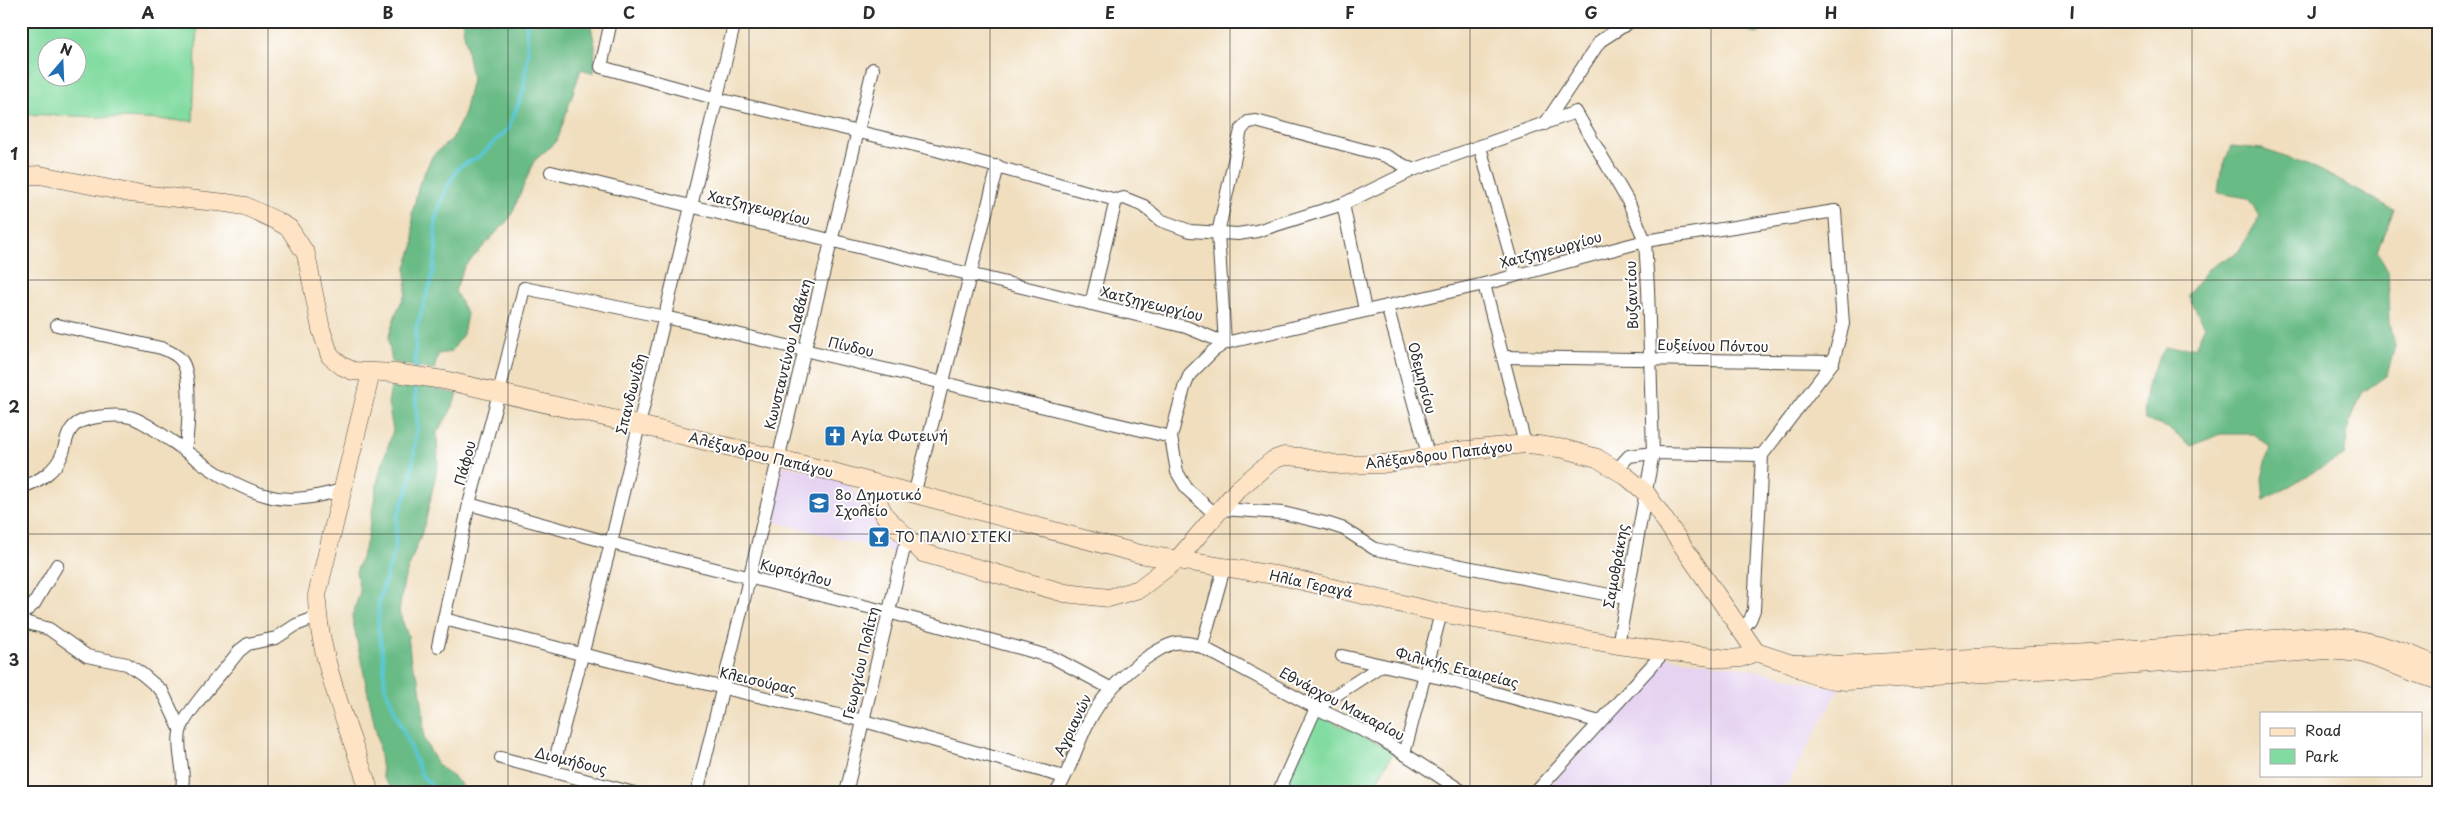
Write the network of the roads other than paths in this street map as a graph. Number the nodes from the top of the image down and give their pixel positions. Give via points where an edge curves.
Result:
1 (611, 21) edge
2 (735, 21) edge
3 (1631, 21) edge
4 (873, 69) dead end
5 (718, 99) junction
6 (1545, 124) junction
7 (859, 131) junction
8 (1480, 147) junction
9 (998, 166) junction
10 (1413, 170) junction
11 (551, 172) dead end
12 (21, 176) edge
13 (1116, 200) junction
14 (1343, 204) junction
15 (691, 207) junction
16 (1218, 233) junction
17 (832, 241) junction
18 (1645, 242) junction
19 (972, 275) junction
20 (1516, 275) junction
21 (1484, 284) junction
22 (524, 288) joint
23 (1092, 304) junction
24 (1387, 306) junction
25 (1365, 310) junction
26 (665, 317) junction
27 (57, 325) dead end
28 (1225, 343) junction
29 (805, 352) junction
30 (1502, 357) junction
31 (1649, 360) junction
32 (1833, 362) junction
33 (371, 373) junction
34 (944, 384) junction
35 (500, 393) junction
36 (639, 425) junction
37 (1171, 437) junction
38 (1525, 444) junction
39 (185, 451) junction
40 (1653, 453) junction
41 (1762, 455) junction
42 (777, 458) junction
43 (1429, 458) junction
44 (1616, 469) junction
45 (869, 483) junction
46 (21, 487) edge
47 (342, 490) junction
48 (1646, 494) junction
49 (914, 495) junction
50 (469, 504) junction
51 (1219, 512) junction
52 (910, 542) junction
53 (611, 543) junction
54 (1177, 560) junction
55 (57, 565) dead end
56 (1224, 568) junction
57 (748, 576) junction
58 (1625, 598) junction
59 (888, 612) junction
60 (1441, 612) junction
61 (21, 615) edge
62 (317, 617) junction
63 (444, 619) junction
64 (21, 621) edge
65 (1742, 629) junction
66 (1618, 645) junction
67 (438, 646) dead end
68 (1202, 646) junction
69 (1665, 651) junction
70 (1756, 652) junction
71 (581, 654) junction
72 (1342, 656) dead end
73 (1792, 664) junction
74 (1382, 665) junction
75 (2439, 666) edge
76 (1425, 675) junction
77 (2439, 681) edge
78 (723, 688) junction
79 (1110, 688) junction
80 (1316, 708) junction
81 (864, 721) junction
82 (1600, 722) junction
83 (180, 730) junction
84 (1404, 754) junction
85 (501, 758) dead end
86 (552, 772) junction
87 (1064, 777) junction
88 (181, 793) edge
89 (370, 793) edge
90 (634, 793) edge
91 (697, 793) edge
92 (846, 793) edge
93 (1056, 793) edge
94 (1278, 793) edge
95 (1465, 793) edge
96 (1535, 793) edge

1 - 5 street via 601,67
2 - 5 street, Σπανδωνίδη
3 - 6 street via 1600,41
4 - 7 street, Κωνσταντίνου Δαβάκη
5 - 7 street
5 - 15 street, Σπανδωνίδη
6 - 8 street
6 - 18 street, Βυζαντίου via 1576,112 1629,203
7 - 9 street
7 - 17 street, Κωνσταντίνου Δαβάκη
8 - 10 street
8 - 20 street
9 - 13 street
9 - 19 street
10 - 14 street
10 - 16 street via 1386,156 1264,123 1248,122 1241,130
11 - 15 street, Χατζηγεωργίου
12 - 33 street, Αλέξανδρου Παπάγου via 40,175 130,193 245,206 277,221 289,228 306,254 321,329 330,356 342,366
13 - 16 street via 1124,198 1144,206 1160,220 1179,228
13 - 23 street
14 - 16 street via 1257,231
14 - 25 street
15 - 17 street, Χατζηγεωργίου
15 - 26 street, Σπανδωνίδη
16 - 28 street
17 - 19 street, Χατζηγεωργίου
17 - 29 street, Κωνσταντίνου Δαβάκη
18 - 20 street, Χατζηγεωργίου
18 - 31 street, Βυζαντίου
18 - 32 street, Χατζηγεωργίου via 1835,212 1843,324
19 - 23 street, Χατζηγεωργίου
19 - 34 street
20 - 21 street, Χατζηγεωργίου
21 - 24 street, Χατζηγεωργίου
21 - 30 street
22 - 26 street, Πίνδου
22 - 35 street, Πάφου
23 - 28 street, Χατζηγεωργίου via 1186,327
24 - 25 street, Χατζηγεωργίου
24 - 43 street, Οδεμησίου
25 - 28 street, Χατζηγεωργίου
26 - 29 street, Πίνδου
26 - 36 street, Σπανδωνίδη
27 - 39 street via 161,348 183,362 188,386 189,426
28 - 37 street via 1190,374
29 - 34 street, Πίνδου
29 - 42 street, Κωνσταντίνου Δαβάκη
30 - 31 street, Ευξείνου Πόντου
30 - 38 street
31 - 32 street, Ευξείνου Πόντου
31 - 40 street, Βυζαντίου
32 - 41 street
33 - 35 street, Αλέξανδρου Παπάγου via 444,380
33 - 47 street
34 - 37 street, Πίνδου
34 - 49 street
35 - 36 street, Αλέξανδρου Παπάγου
35 - 50 street, Πάφου
36 - 42 street, Αλέξανδρου Παπάγου
36 - 53 street, Σπανδωνίδη
37 - 51 street via 1177,472 1187,489
38 - 43 street, Αλέξανδρου Παπάγου
38 - 44 street, Αλέξανδρου Παπάγου via 1579,452
39 - 46 street via 132,418 118,416 82,421 66,436 63,453 53,468 40,480
39 - 47 street via 232,482 270,497 314,497
40 - 41 street
40 - 44 street via 1629,456
40 - 48 street, Βυζαντίου
41 - 65 street via 1754,610
42 - 45 street, Αλέξανδρου Παπάγου
42 - 57 street, Κωνσταντίνου Δαβάκη
43 - 51 street, Αλέξανδρου Παπάγου via 1340,465 1284,456 1259,471
44 - 48 street, Αλέξανδρου Παπάγου
45 - 49 street, Ηλία Γεραγά
45 - 52 street, Αλέξανδρου Παπάγου via 885,516
47 - 62 street via 320,576
48 - 58 street, Σαμοθράκης
48 - 65 street, Αλέξανδρου Παπάγου
49 - 54 street, Ηλία Γεραγά via 1140,554
50 - 53 street, Κυρπόγλου
50 - 63 street, Πάφου
51 - 54 street, Αλέξανδρου Παπάγου
51 - 58 street via 1283,513 1344,529 1375,549
52 - 54 street, Αλέξανδρου Παπάγου via 923,553 1088,597 1109,598 1139,589
52 - 59 street, Γεωργίου Πολίτη via 904,548
53 - 57 street, Κυρπόγλου
53 - 71 street, Σπανδωνίδη
54 - 56 street, Ηλία Γεραγά
55 - 61 street via 34,604
56 - 60 street, Ηλία Γεραγά via 1281,576
56 - 68 street
57 - 59 street, Κυρπόγλου
57 - 78 street, Κωνσταντίνου Δαβάκη
58 - 66 street, Σαμοθράκης
59 - 79 street, Κυρπόγλου via 1054,658
59 - 81 street, Γεωργίου Πολίτη
60 - 66 street, Ηλία Γεραγά
60 - 76 street
62 - 83 street via 276,638 243,648 188,715
62 - 89 street via 328,664
63 - 67 street, Πάφου
63 - 71 street, Κλεισούρας
64 - 83 street via 49,630 87,656 127,664 142,674 162,691
65 - 70 street, Αλέξανδρου Παπάγου
66 - 69 street, Ηλία Γεραγά
68 - 79 street, Αγριανών via 1176,642 1164,647
68 - 80 street, Εθνάρχου Μακαρίου
69 - 70 street, Ηλία Γεραγά via 1727,659
69 - 82 street
70 - 73 street
71 - 78 street, Κλεισούρας
71 - 86 street, Σπανδωνίδη
72 - 74 street
73 - 75 street via 1836,665 2108,651 2316,636 2349,637 2379,643
73 - 77 street via 1816,676 1846,681 2328,650 2361,653
74 - 76 street, Φιλικής Εταιρείας
74 - 80 street, Φιλικής Εταιρείας
76 - 82 street, Φιλικής Εταιρείας
76 - 84 street
78 - 81 street, Κλεισούρας
78 - 91 street, Κωνσταντίνου Δαβάκη
79 - 87 street, Αγριανών via 1087,724
80 - 84 street, Εθνάρχου Μακαρίου via 1381,739
80 - 94 street
81 - 87 street, Κλεισούρας
81 - 92 street, Γεωργίου Πολίτη
82 - 96 street
83 - 88 street
84 - 95 street, Εθνάρχου Μακαρίου
85 - 86 street, Διομήδους
86 - 90 street, Διομήδους
87 - 93 street, Αγριανών

